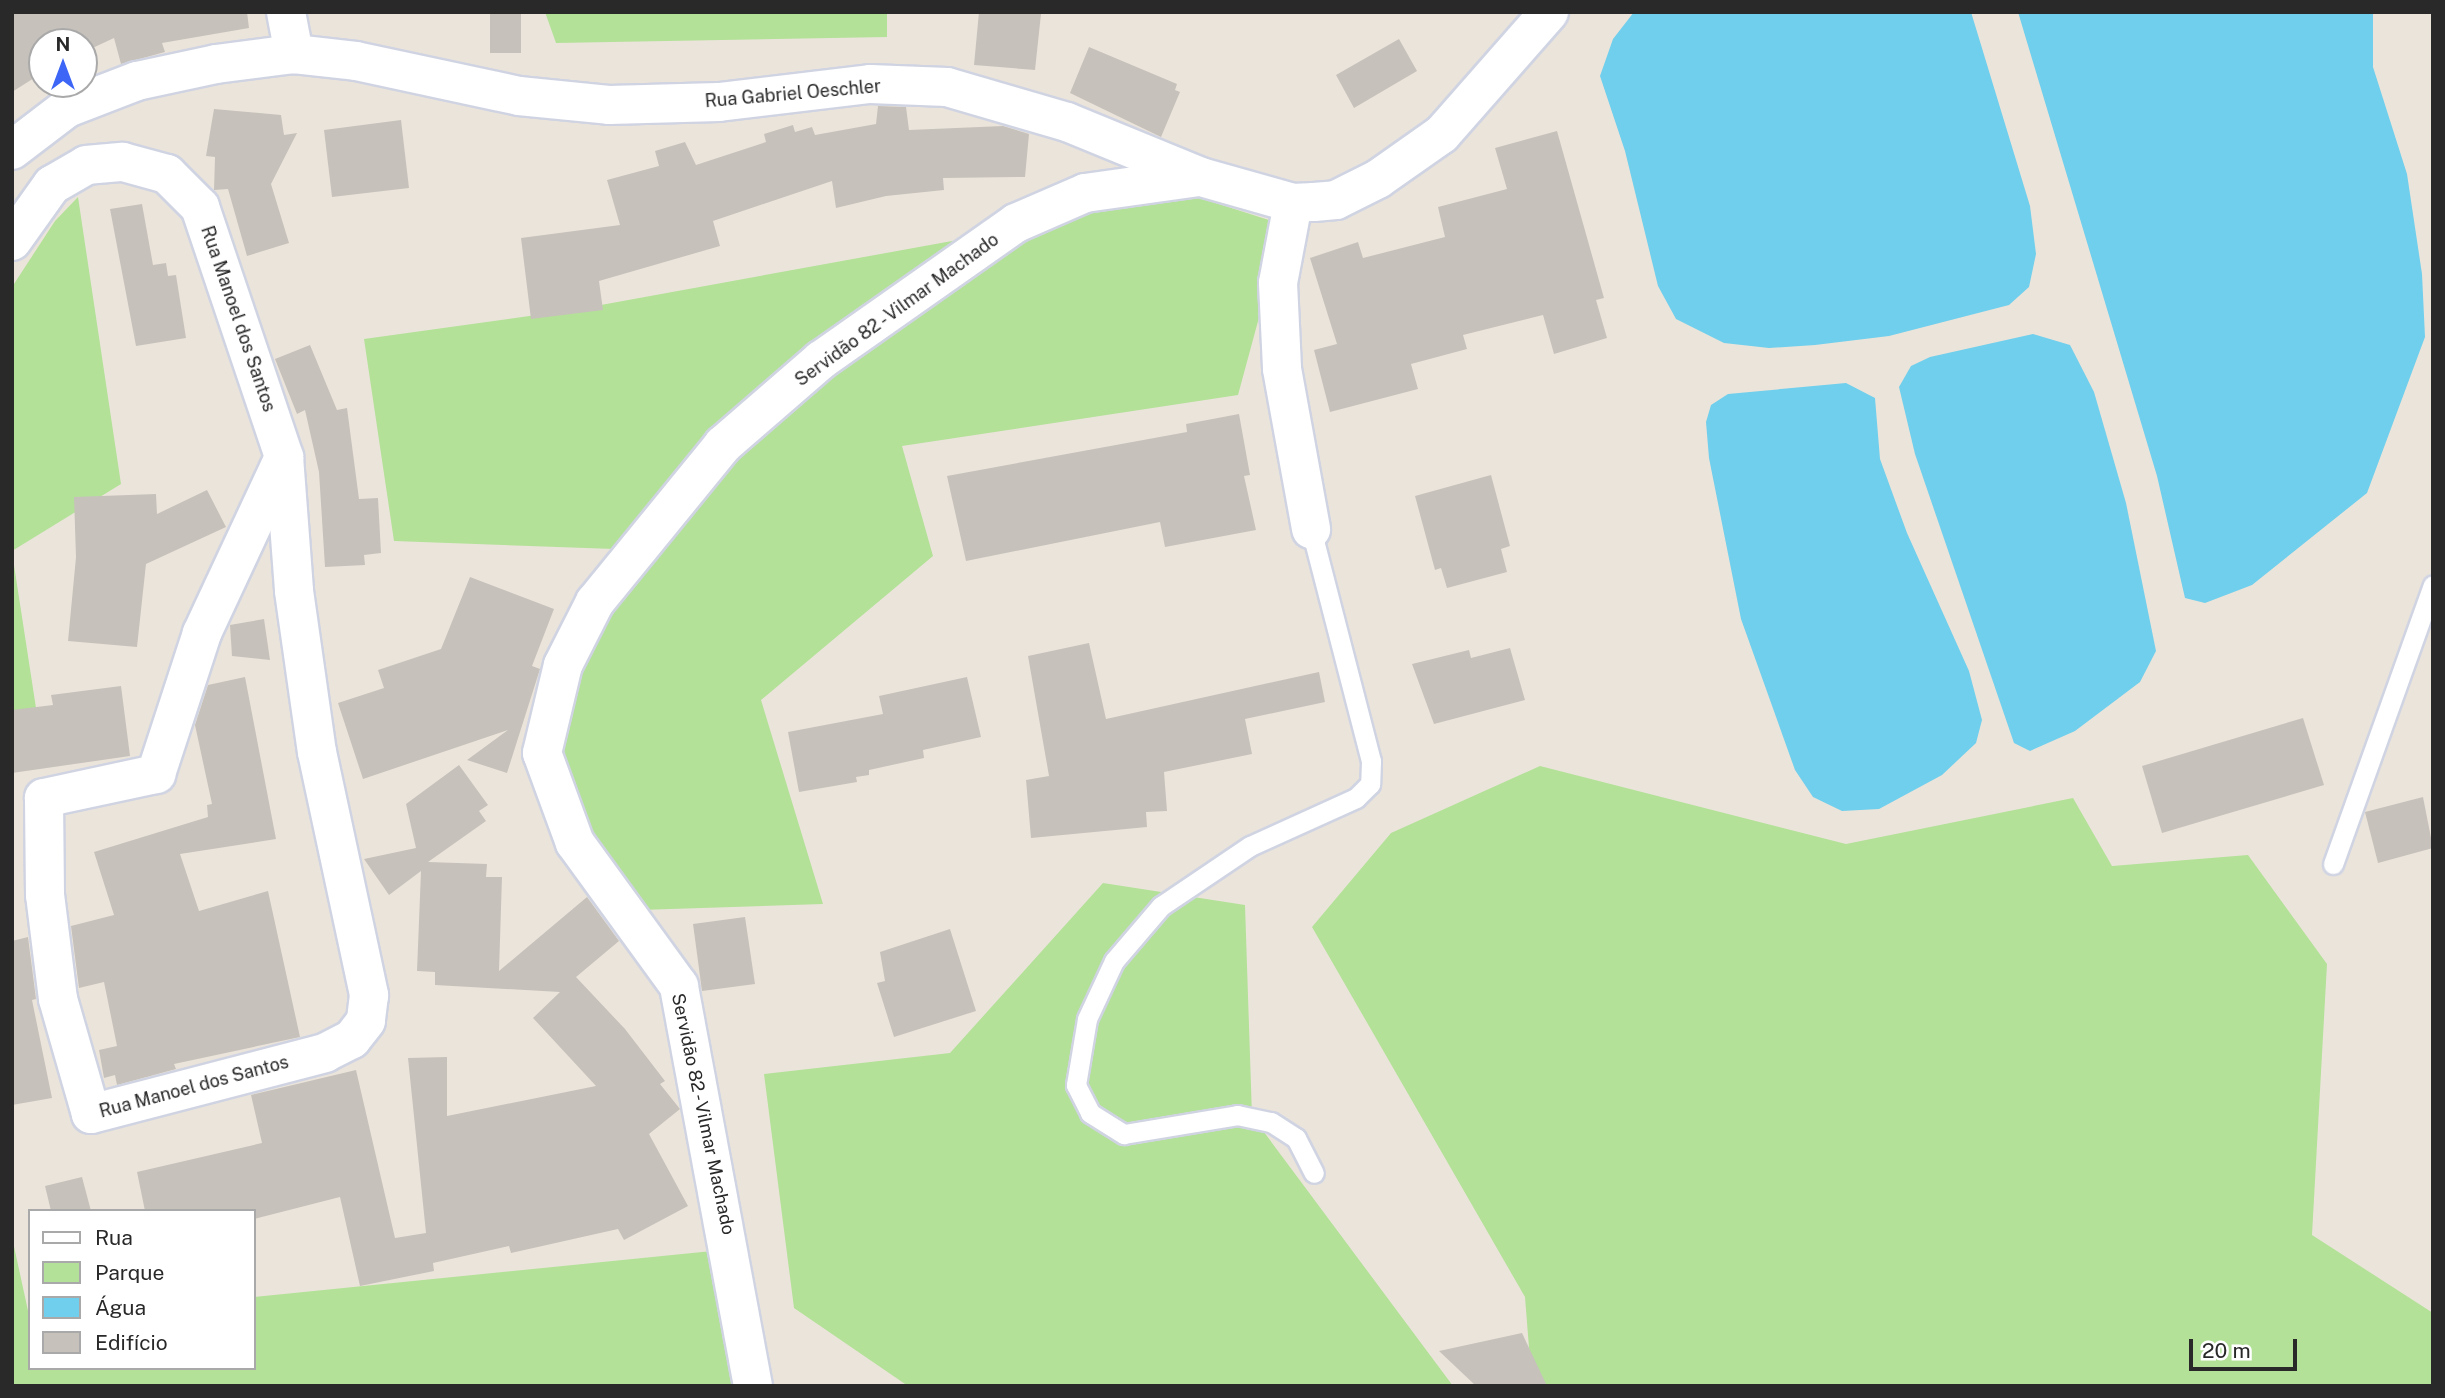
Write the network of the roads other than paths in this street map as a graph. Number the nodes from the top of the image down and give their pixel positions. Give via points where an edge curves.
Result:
1 (286, 12) edge
2 (1549, 12) edge
3 (294, 54) junction
4 (12, 150) edge
5 (1201, 177) junction
6 (1293, 204) junction
7 (12, 241) edge
8 (285, 457) junction
9 (1311, 528) joint
10 (2433, 584) edge
11 (2333, 864) dead end
12 (1314, 1173) dead end
13 (753, 1386) edge

1 - 3 street
2 - 6 street, Rua Gabriel Oeschler via 1442,134 1411,159 1336,200
3 - 4 street, Rua Gabriel Oeschler via 137,81 67,108
3 - 5 street, Rua Gabriel Oeschler via 356,61 519,96 608,105 719,102 870,84 947,87 1067,122
5 - 6 street, Rua Gabriel Oeschler
5 - 13 street, Servidão 82 - Vilmar Machado via 1085,193 1016,223 821,360 723,445 595,602 563,665 542,753 575,843 679,986
6 - 9 street via 1278,283 1282,369
7 - 8 street, Rua Manoel dos Santos via 52,185 86,165 123,162 167,174 200,207
8 - 8 street, Rua Manoel dos Santos via 305,672 317,752 369,995 366,1021 352,1039 325,1053 91,1114 58,999 45,895 44,798 156,774 202,633
9 - 12 lane via 1371,761 1370,784 1356,799 1250,846 1161,906 1108,972 1087,1019 1076,1085 1090,1113 1124,1134 1237,1115 1271,1122 1296,1138
10 - 11 lane

